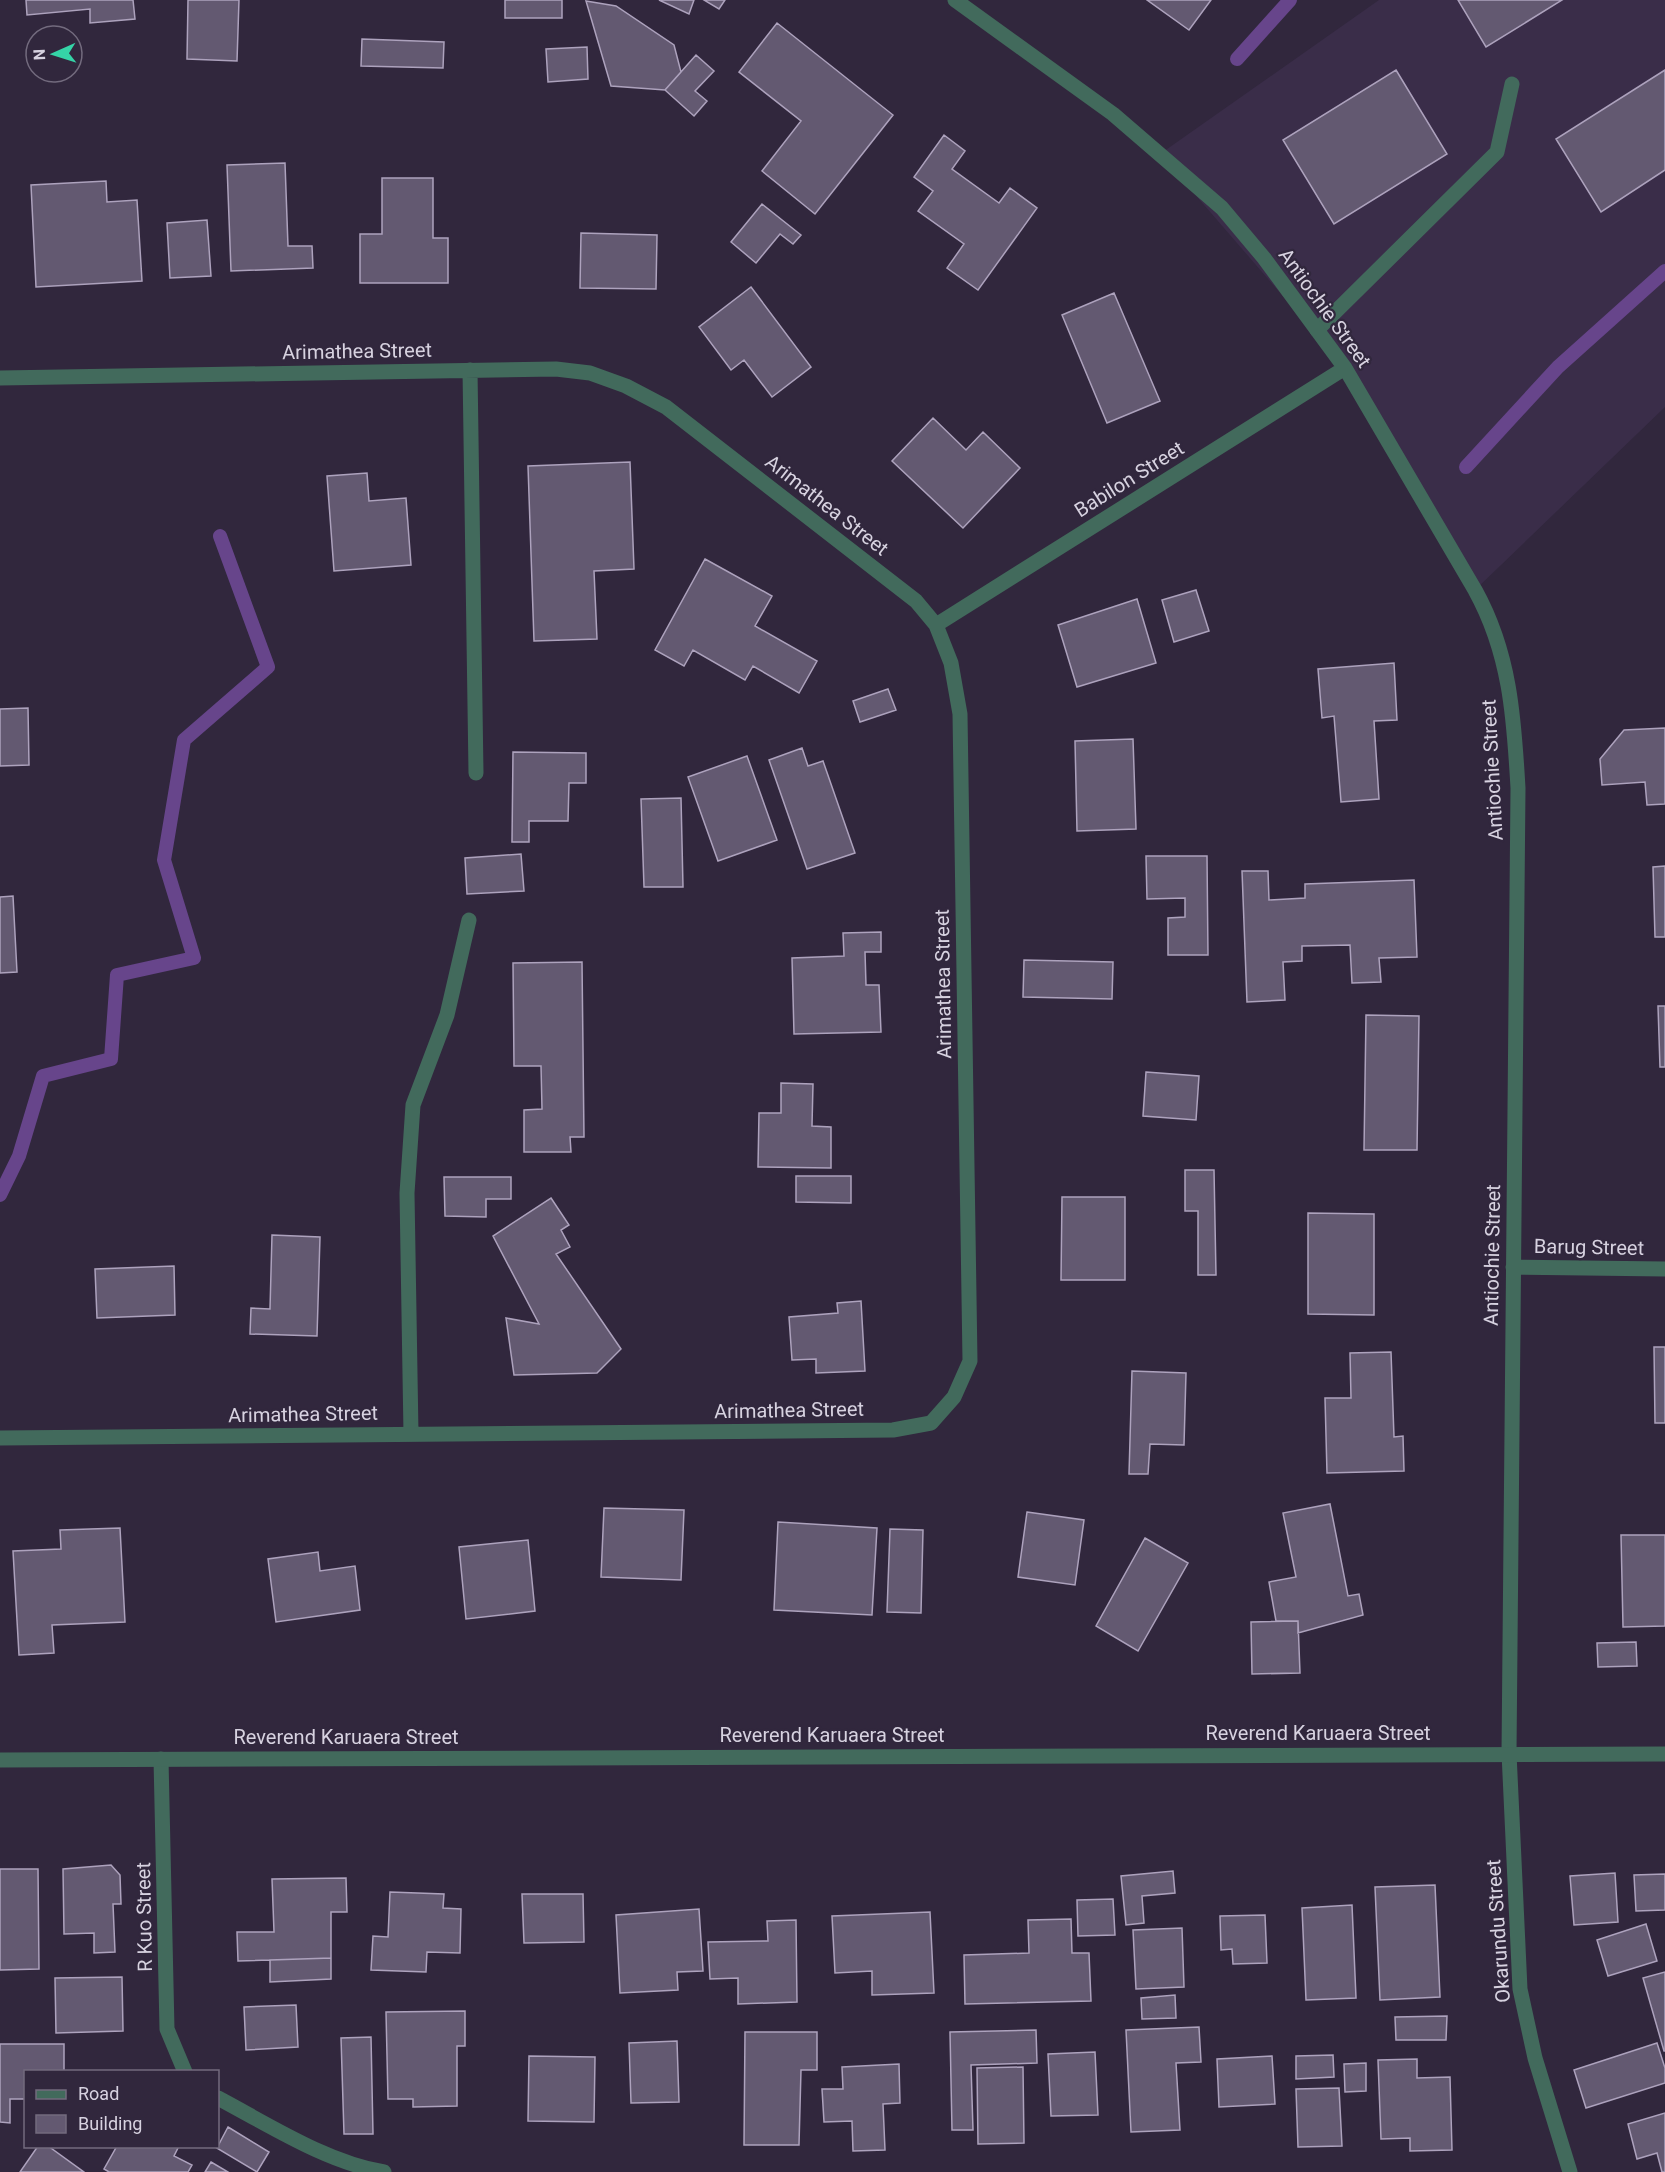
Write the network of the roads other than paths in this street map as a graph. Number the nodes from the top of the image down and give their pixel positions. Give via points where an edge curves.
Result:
1 (955, 0) edge
2 (1512, 84) dead end
3 (1317, 330) junction
4 (1345, 368) junction
5 (470, 370) junction
6 (0, 378) edge
7 (936, 625) junction
8 (476, 773) dead end
9 (469, 920) dead end
10 (1513, 1267) junction
11 (1665, 1269) edge
12 (411, 1434) junction
13 (0, 1438) edge
14 (1509, 1753) junction
15 (1665, 1754) edge
16 (161, 1759) junction
17 (0, 1760) edge
18 (183, 2070) edge
19 (219, 2099) edge
20 (384, 2172) edge
21 (1570, 2172) edge

1 - 3 street, Antiochie Street via 1113,114 1222,208
2 - 3 street via 1497,152
3 - 4 street, Antiochie Street
4 - 7 street, Babilon Street
4 - 10 street, Antiochie Street via 1490,616 1512,698 1518,788
5 - 6 street, Arimathea Street
5 - 7 street, Arimathea Street via 556,369 590,373 666,407 916,601
5 - 8 street
7 - 12 street, Arimathea Street via 951,663 960,714 970,1361 954,1397 930,1423 893,1430
9 - 12 street via 447,1015 413,1105 407,1193
10 - 11 street, Barug Street
10 - 14 street, Antiochie Street
12 - 13 street, Arimathea Street
14 - 15 street, Reverend Karuaera Street
14 - 16 street, Reverend Karuaera Street
14 - 21 street, Okarundu Street via 1521,1989 1535,2058
16 - 17 street, Reverend Karuaera Street
16 - 18 street, R Kuo Street via 167,2029
19 - 20 street via 309,2146

